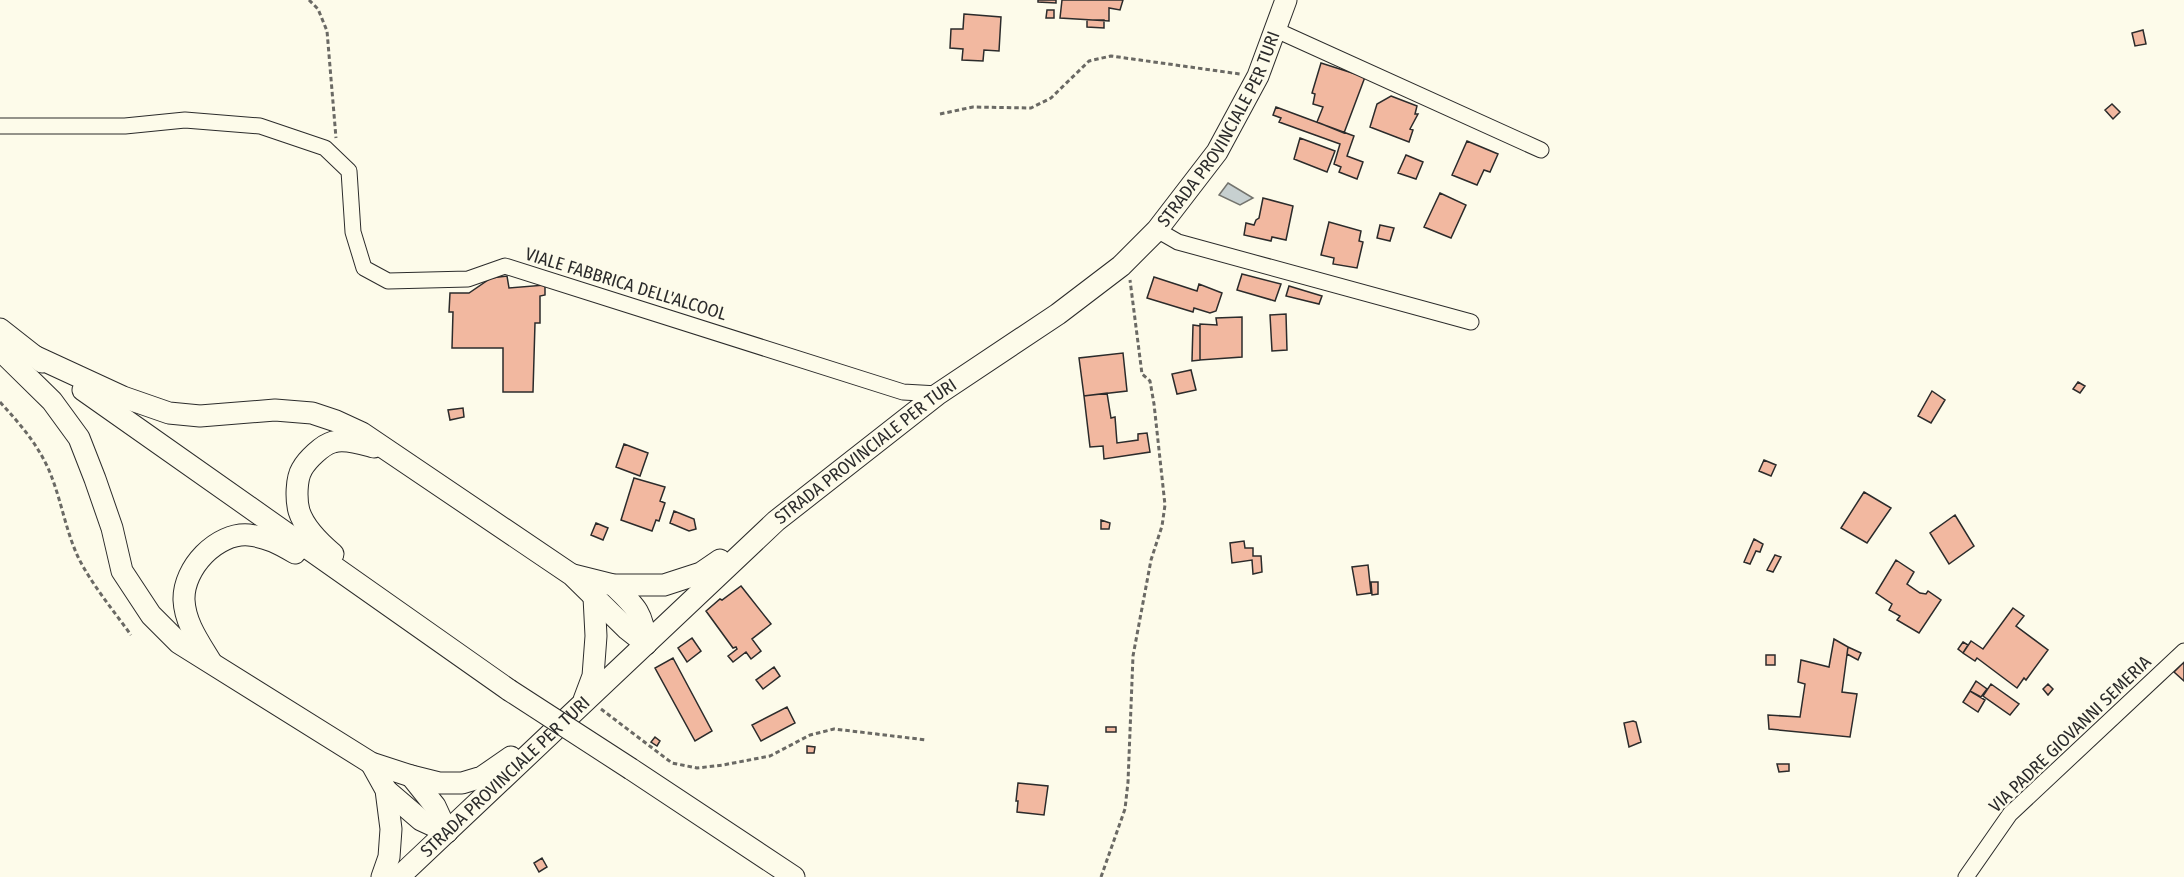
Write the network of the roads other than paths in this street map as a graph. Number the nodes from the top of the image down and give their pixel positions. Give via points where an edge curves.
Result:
1 (1286, 0) edge
2 (1276, 30) junction
3 (0, 126) edge
4 (1541, 150) dead end
5 (1157, 230) junction
6 (1471, 322) dead end
7 (0, 330) edge
8 (0, 350) edge
9 (32, 355) junction
10 (939, 394) junction
11 (386, 451) junction
12 (776, 521) junction
13 (572, 574) junction
14 (613, 585) junction
15 (594, 597) junction
16 (392, 608) junction
17 (646, 644) junction
18 (2184, 651) edge
19 (213, 665) junction
20 (580, 706) junction
21 (371, 763) junction
22 (411, 776) junction
23 (386, 790) junction
24 (447, 832) junction
25 (382, 877) edge
26 (399, 877) edge
27 (794, 877) edge
28 (1965, 877) edge

1 - 2 main road, STRADA PROVINCIALE PER TURI
2 - 4 street
2 - 5 main road, STRADA PROVINCIALE PER TURI via 1258,76 1217,152
3 - 10 street, VIALE FABBRICA DELL'ALCOOL via 125,126 184,120 260,126 325,148 349,171 353,232 364,268 388,281 468,279 505,266 903,392
5 - 6 street via 1179,243
5 - 10 main road, STRADA PROVINCIALE PER TURI via 1121,266 1058,314
7 - 9 main road
8 - 19 main road via 52,401 79,438 112,528 122,570 151,615 179,643
9 - 11 main road via 123,398 169,413 312,413 362,433
9 - 16 main road
10 - 12 main road, STRADA PROVINCIALE PER TURI
11 - 13 main road
11 - 16 main road via 359,442 333,442 316,453 301,471 297,494 302,520 322,544
12 - 14 main road via 701,573 664,585
12 - 17 main road, STRADA PROVINCIALE PER TURI
13 - 14 main road
13 - 15 main road
14 - 17 main road via 638,611
15 - 17 main road
15 - 20 main road via 593,676
16 - 19 main road via 272,540 246,534 219,542 195,565 184,597 187,620
16 - 27 main road, bridge via 509,690
17 - 20 main road, STRADA PROVINCIALE PER TURI
18 - 28 street, VIA PADRE GIOVANNI SEMERIA via 2010,814
19 - 21 main road
20 - 22 main road via 482,777 462,783 439,783
20 - 24 main road, STRADA PROVINCIALE PER TURI
21 - 22 main road
21 - 23 main road
22 - 24 main road via 435,806
23 - 24 main road via 421,820
23 - 25 main road via 391,830 389,857
24 - 26 main road, STRADA PROVINCIALE PER TURI

